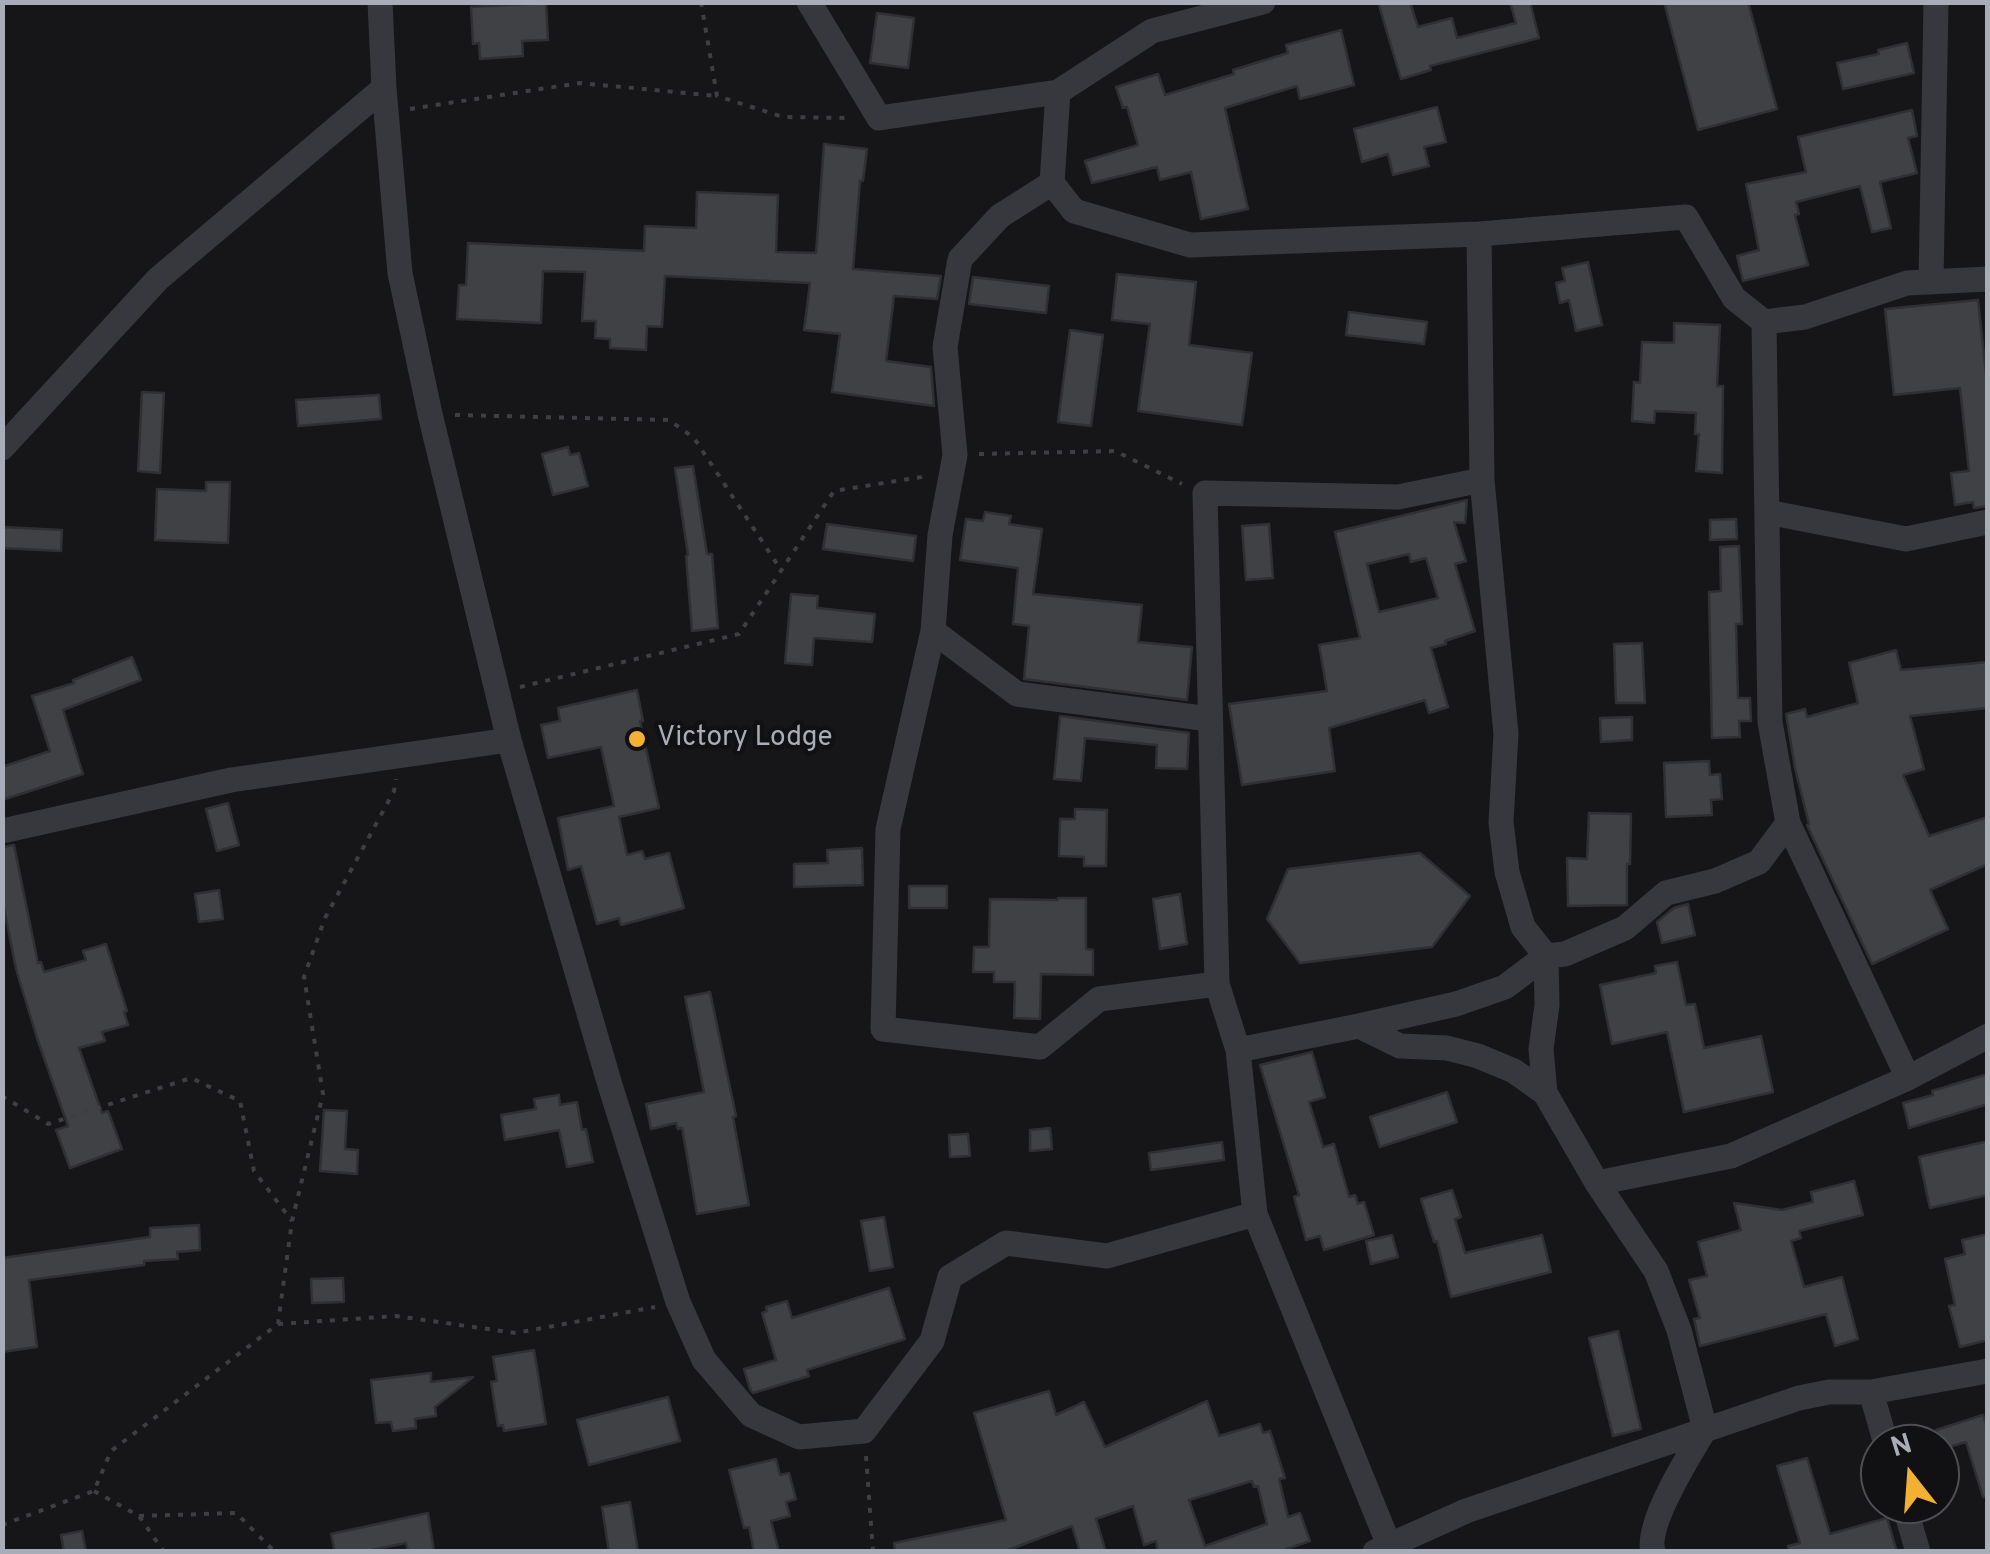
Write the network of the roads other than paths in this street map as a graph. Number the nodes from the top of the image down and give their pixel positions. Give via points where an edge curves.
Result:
1 (380, 2) edge
2 (809, 2) edge
3 (1263, 2) edge
4 (1936, 2) edge
5 (1058, 92) junction
6 (385, 101) junction
7 (1052, 183) junction
8 (1479, 234) junction
9 (1988, 279) edge
10 (1930, 282) junction
11 (1764, 322) junction
12 (2, 448) edge
13 (1482, 480) junction
14 (1767, 512) junction
15 (1988, 522) edge
16 (934, 631) junction
17 (1210, 719) junction
18 (509, 740) junction
19 (1788, 823) junction
20 (2, 831) edge
21 (1546, 956) junction
22 (1217, 984) junction
23 (1359, 1026) junction
24 (1988, 1036) edge
25 (1238, 1050) junction
26 (1908, 1078) junction
27 (1545, 1092) junction
28 (1597, 1183) junction
29 (1255, 1214) junction
30 (1988, 1371) edge
31 (1871, 1392) junction
32 (1880, 1424) edge
33 (1706, 1430) junction
34 (1910, 1524) edge
35 (1382, 1548) edge
36 (1652, 1552) edge
37 (1918, 1552) edge

1 - 6 street
2 - 5 street via 879,118
3 - 5 street via 1152,32
4 - 10 street
5 - 7 street
6 - 12 street via 158,280
6 - 18 street via 400,273
7 - 8 street via 1074,211 1190,245
7 - 16 street via 1000,216 960,259 945,347 955,455 940,535
8 - 11 street via 1686,217 1734,298
8 - 13 street
9 - 10 street
10 - 11 street
11 - 14 street
13 - 17 street via 1398,498 1205,493
13 - 21 street via 1506,734 1507,872 1524,927
14 - 15 street via 1906,539
14 - 19 street via 1770,722
16 - 17 street via 1017,694
16 - 22 street via 888,829 883,1029 1040,1048 1099,999
17 - 22 street
18 - 20 street via 231,780
18 - 29 street via 678,1302 704,1360 750,1416 799,1438 864,1431 932,1341 950,1277 1006,1243 1107,1256
19 - 21 street via 1759,862 1666,893 1625,928
19 - 26 street
21 - 23 street via 1505,987
21 - 27 street
22 - 25 street
23 - 25 street
23 - 27 street via 1400,1046 1478,1056
24 - 26 street
25 - 29 street
26 - 28 street via 1730,1156
27 - 28 street
28 - 33 street via 1656,1272
29 - 35 street
30 - 31 street
31 - 32 street
31 - 33 street via 1798,1398
33 - 35 street via 1466,1512
33 - 36 street via 1658,1517
34 - 37 street

